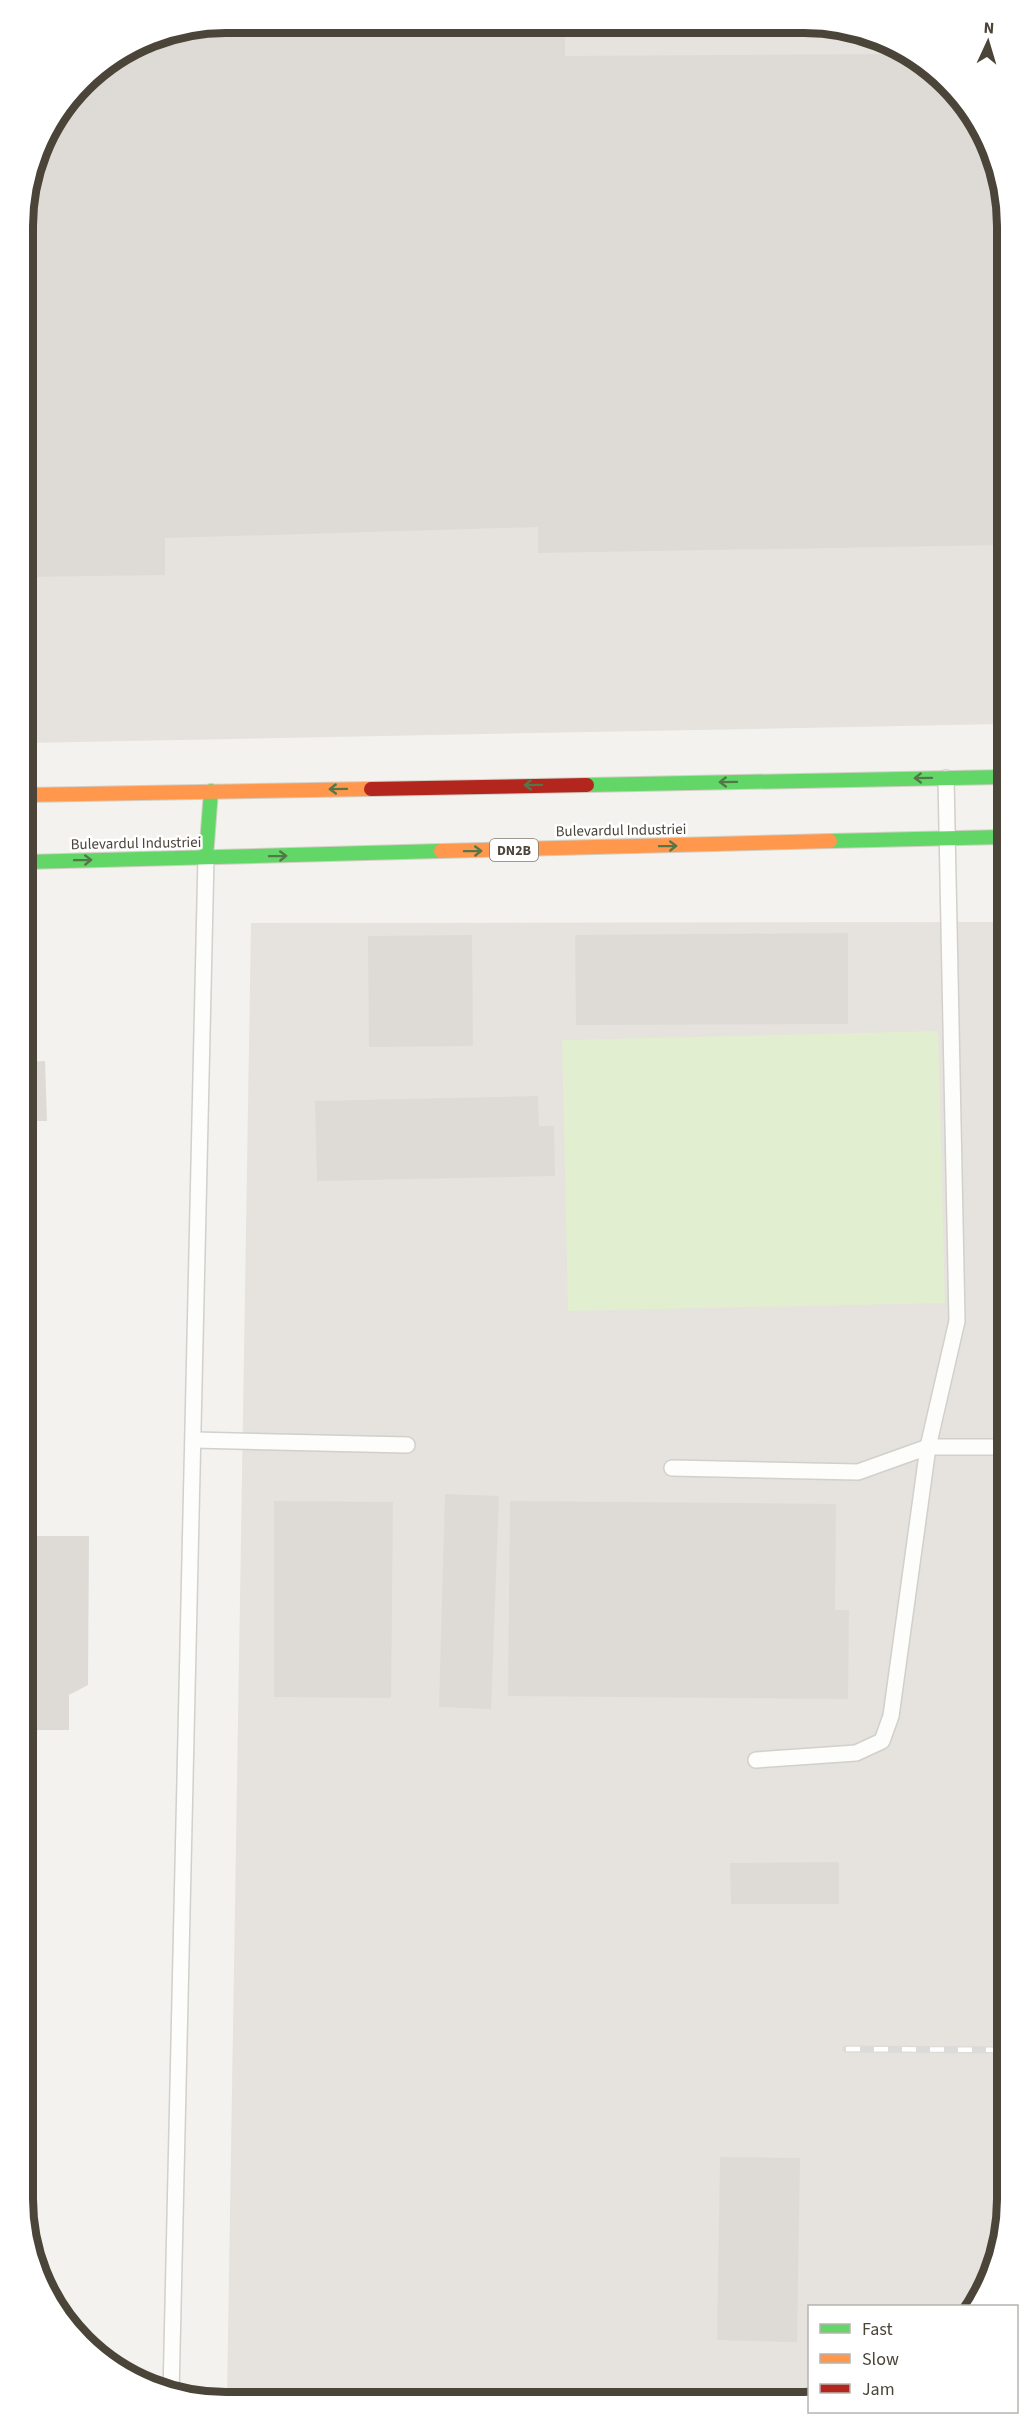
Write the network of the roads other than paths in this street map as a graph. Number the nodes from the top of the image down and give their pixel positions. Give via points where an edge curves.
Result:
1 (997, 777) edge
2 (946, 778) junction
3 (211, 791) junction
4 (33, 795) edge
5 (997, 837) edge
6 (948, 839) junction
7 (206, 857) junction
8 (33, 862) edge
9 (194, 1440) junction
10 (407, 1445) dead end
11 (928, 1447) junction
12 (997, 1447) edge
13 (672, 1468) dead end
14 (756, 1760) dead end
15 (171, 2384) edge

1 - 2 main road
2 -> 3 main road
2 - 6 lane
3 - 4 main road
3 - 7 main road
5 - 6 main road, Bulevardul Industriei / DN2B
7 -> 6 main road, Bulevardul Industriei / DN2B
6 - 11 lane via 957,1321
8 -> 7 main road, Bulevardul Industriei / DN2B
7 - 9 lane
9 - 10 lane
9 - 15 lane
11 - 12 lane
11 - 13 lane via 858,1472
11 - 14 lane via 891,1716 882,1742 856,1753

